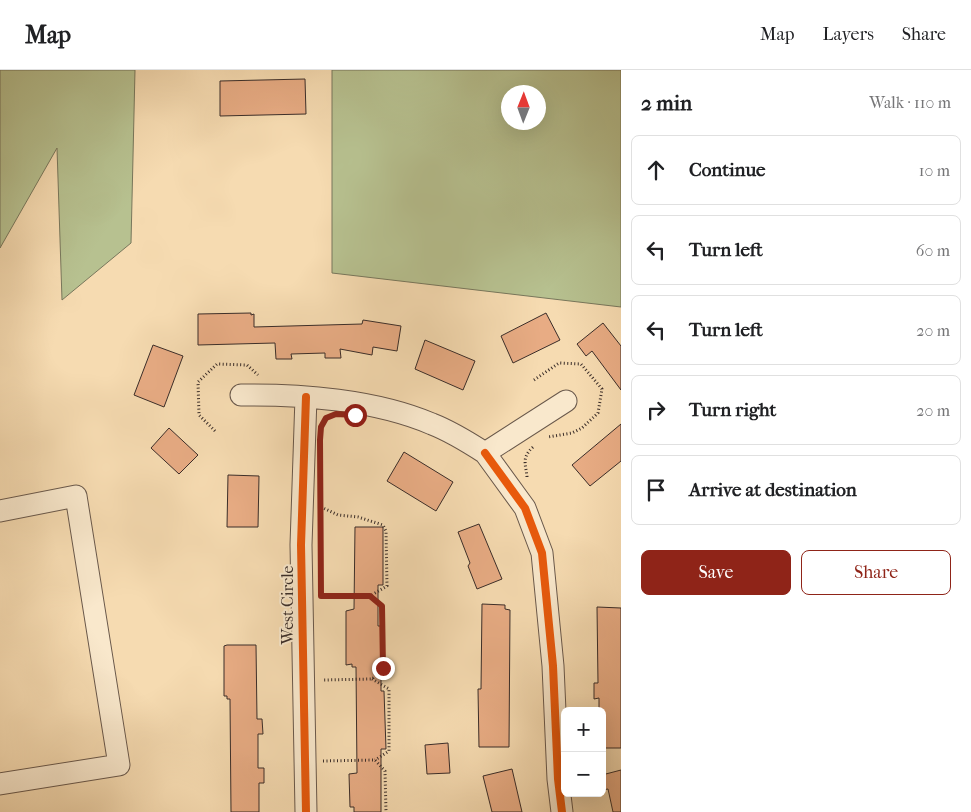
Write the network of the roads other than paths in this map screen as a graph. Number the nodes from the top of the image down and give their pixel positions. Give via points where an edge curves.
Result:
1 (241, 395) dead end
2 (306, 397) junction
3 (566, 401) dead end
4 (485, 453) junction
5 (0, 511) edge
6 (0, 784) edge
7 (306, 812) edge
8 (562, 812) edge

1 - 2 street
2 - 4 street via 368,404 395,411 432,424
2 - 7 street, West Circle via 301,545
3 - 4 street
4 - 8 street via 525,508 542,553
5 - 6 street via 76,496 119,765

